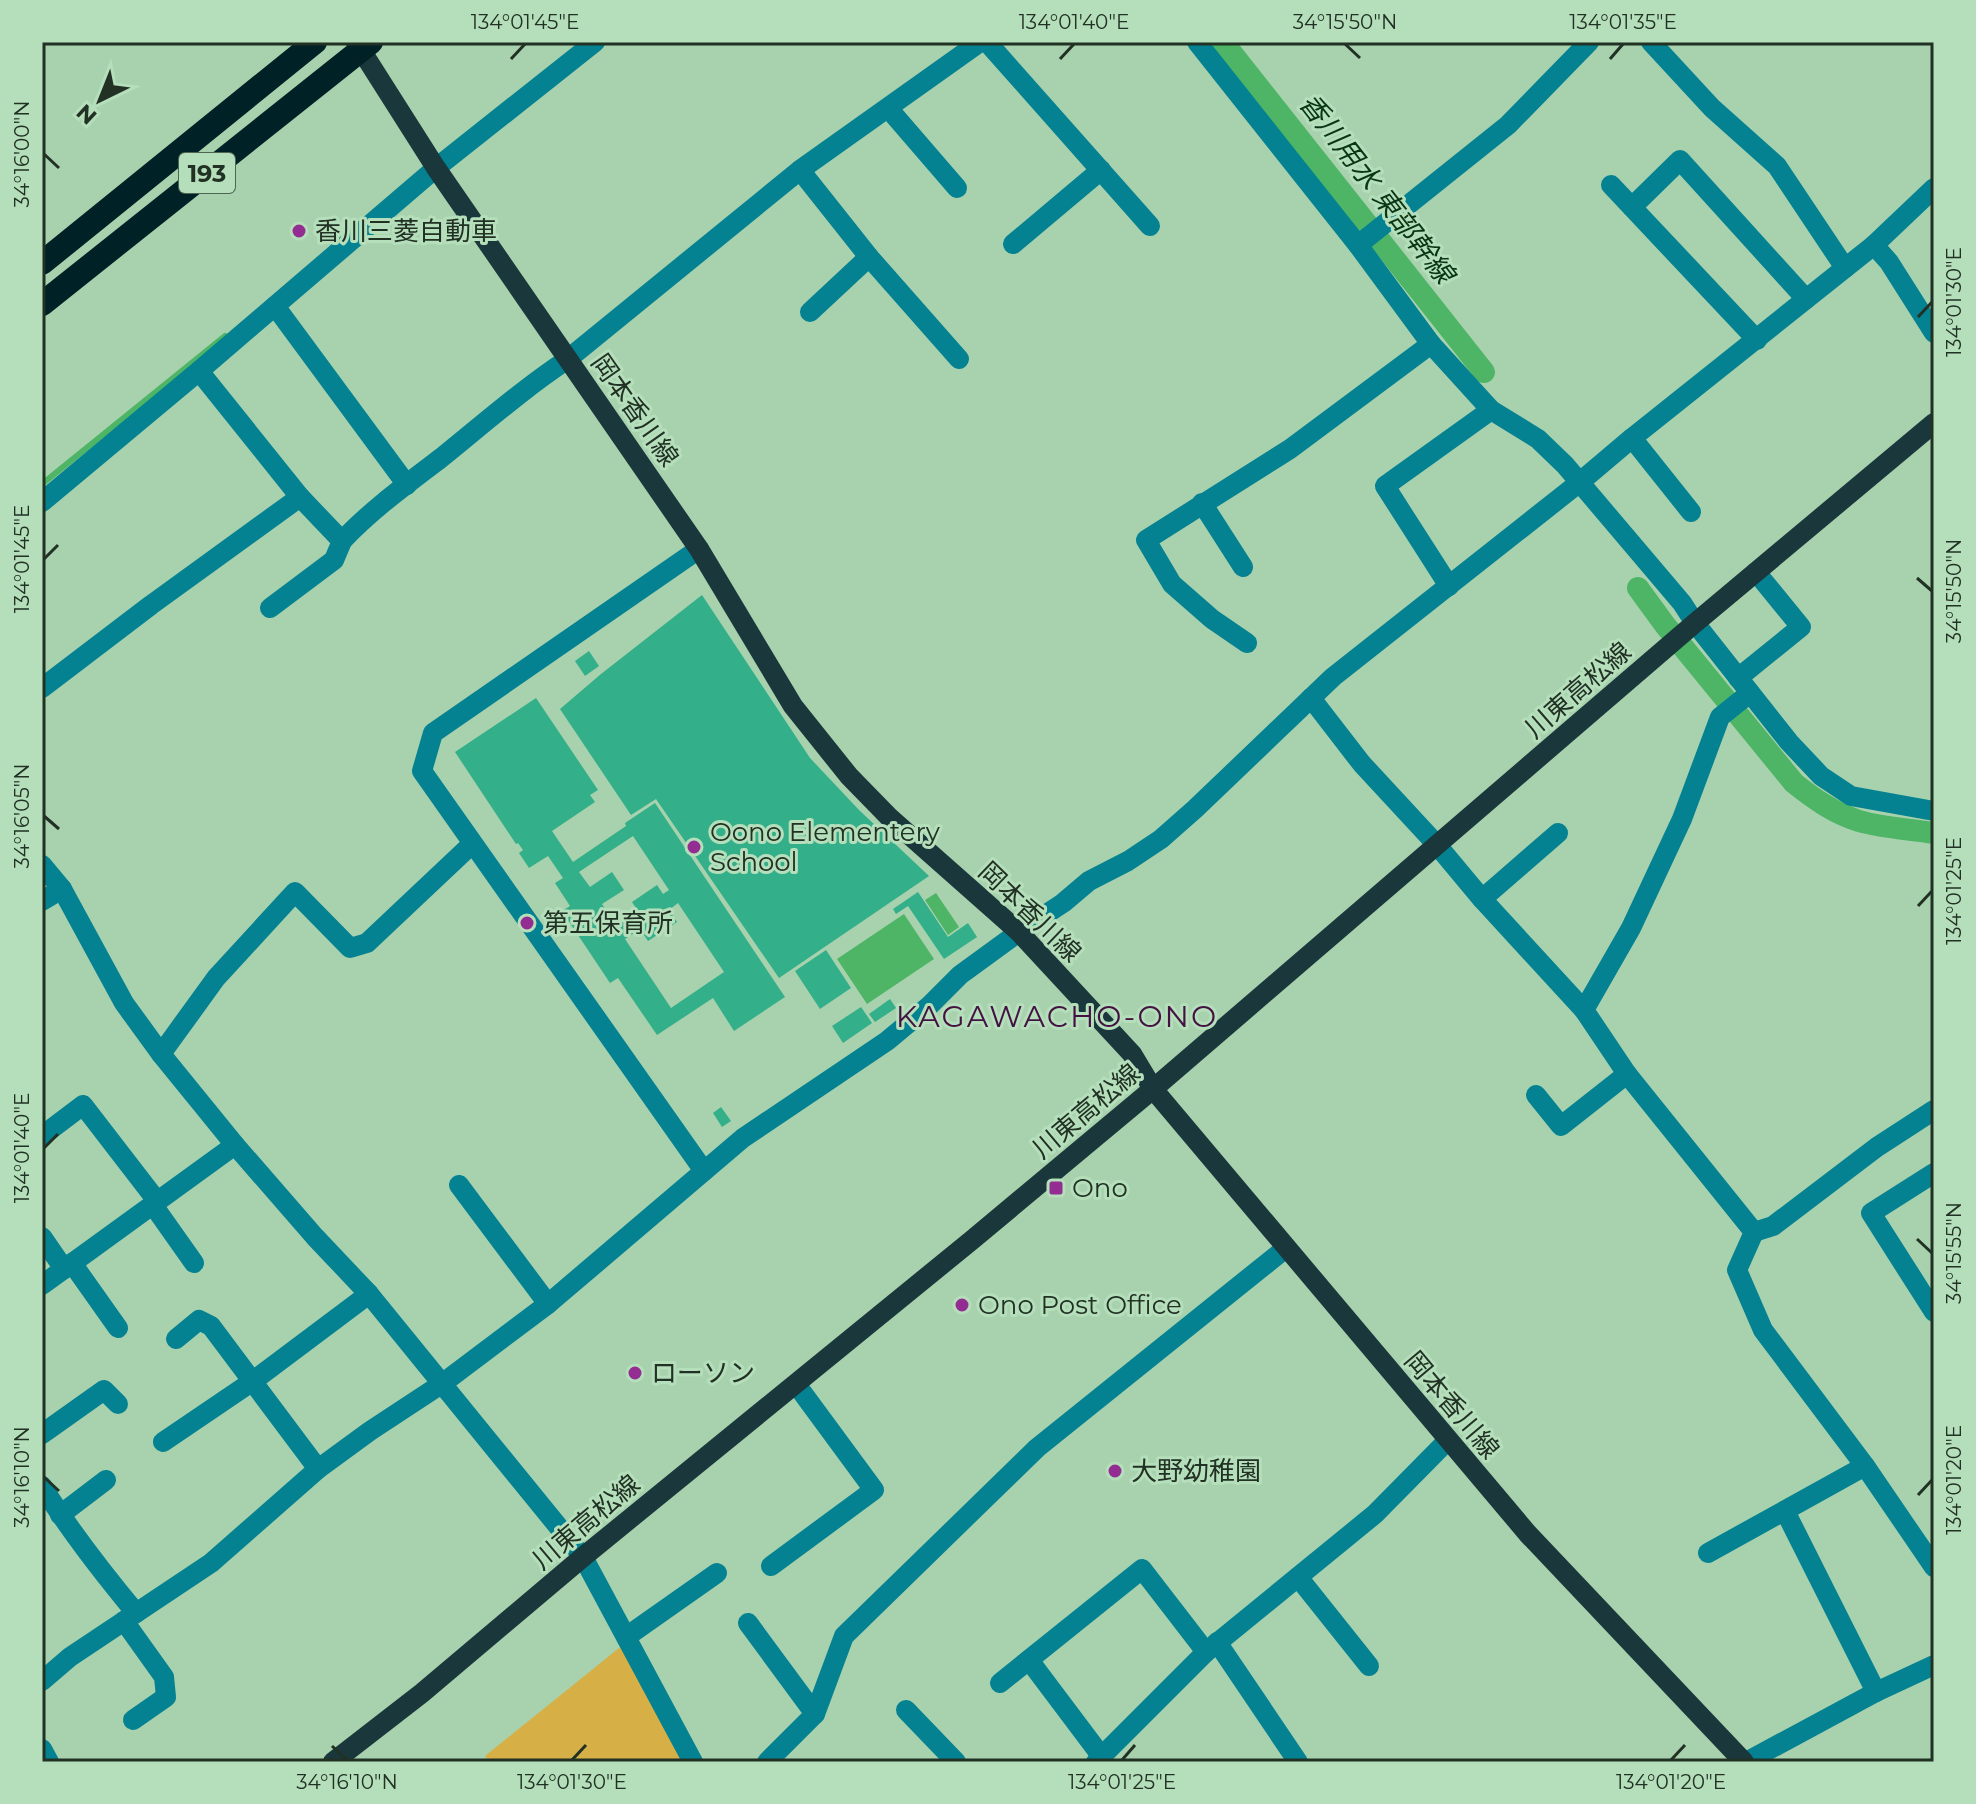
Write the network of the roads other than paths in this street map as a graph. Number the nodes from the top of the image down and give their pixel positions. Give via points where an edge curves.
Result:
1 (315, 42) edge
2 (595, 42) edge
3 (980, 42) edge
4 (987, 42) edge
5 (1197, 42) edge
6 (1589, 42) edge
7 (1651, 42) edge
8 (363, 45) edge
9 (888, 108) junction
10 (436, 168) junction
11 (800, 170) junction
12 (1101, 170) junction
13 (1611, 185) dead end
14 (957, 188) dead end
15 (1934, 188) edge
16 (1632, 207) junction
17 (1150, 226) dead end
18 (1013, 244) dead end
19 (1358, 245) junction
20 (1874, 245) junction
21 (869, 257) junction
22 (42, 263) edge
23 (1845, 268) junction
24 (1806, 299) junction
25 (42, 304) edge
26 (275, 306) junction
27 (810, 312) dead end
28 (1934, 333) edge
29 (1757, 340) junction
30 (1431, 344) junction
31 (568, 359) junction
32 (959, 359) dead end
33 (199, 371) junction
34 (1491, 410) junction
35 (1934, 423) edge
36 (1632, 438) junction
37 (1580, 482) junction
38 (407, 485) junction
39 (300, 497) junction
40 (42, 502) edge
41 (1202, 503) junction
42 (1691, 512) dead end
43 (342, 541) junction
44 (699, 549) junction
45 (1243, 567) dead end
46 (1756, 572) junction
47 (1449, 586) junction
48 (270, 608) dead end
49 (1695, 623) junction
50 (1247, 643) dead end
51 (42, 688) edge
52 (1746, 688) junction
53 (1311, 698) junction
54 (1934, 811) edge
55 (1558, 833) dead end
56 (472, 844) junction
57 (1437, 845) junction
58 (42, 865) edge
59 (62, 889) junction
60 (1482, 899) junction
61 (42, 901) edge
62 (1019, 932) junction
63 (1584, 1010) junction
64 (161, 1054) junction
65 (1627, 1074) junction
66 (1153, 1089) junction
67 (1536, 1095) dead end
68 (1934, 1110) edge
69 (42, 1136) edge
70 (235, 1145) junction
71 (704, 1171) junction
72 (1934, 1173) edge
73 (459, 1185) dead end
74 (155, 1203) junction
75 (1754, 1232) junction
76 (42, 1237) edge
77 (1286, 1248) junction
78 (194, 1263) dead end
79 (68, 1266) junction
80 (42, 1285) edge
81 (369, 1294) junction
82 (548, 1304) junction
83 (1934, 1312) edge
84 (118, 1328) dead end
85 (176, 1339) dead end
86 (253, 1381) junction
87 (443, 1383) junction
88 (796, 1384) junction
89 (118, 1404) dead end
90 (42, 1434) edge
91 (1448, 1440) junction
92 (163, 1442) dead end
93 (1865, 1466) junction
94 (318, 1469) junction
95 (106, 1480) dead end
96 (42, 1486) edge
97 (1785, 1511) junction
98 (60, 1515) junction
99 (1708, 1553) dead end
100 (583, 1557) junction
101 (771, 1566) dead end
102 (1934, 1567) edge
103 (717, 1573) dead end
104 (1298, 1577) junction
105 (130, 1617) junction
106 (748, 1623) dead end
107 (626, 1637) junction
108 (1212, 1647) junction
109 (1029, 1660) junction
110 (1934, 1665) edge
111 (1369, 1666) dead end
112 (42, 1681) edge
113 (1000, 1683) dead end
114 (1876, 1692) junction
115 (906, 1710) dead end
116 (815, 1714) junction
117 (133, 1720) dead end
118 (42, 1749) edge
119 (1099, 1760) edge
120 (49, 1762) edge
121 (333, 1762) edge
122 (693, 1762) edge
123 (767, 1762) edge
124 (956, 1762) edge
125 (1298, 1762) edge
126 (1745, 1762) edge

1 - 22 highway, 193
2 - 10 street
3 - 9 street
4 - 12 street
5 - 19 street
6 - 19 street via 1508,125
7 - 23 street via 1712,108 1777,166
8 - 10 main road, 岡本香川線
8 - 25 highway, 193
9 - 11 street
9 - 14 street
10 - 26 street
10 - 31 main road, 岡本香川線
11 - 21 street
11 - 31 street
12 - 17 street
12 - 18 street
13 - 16 street
15 - 20 street
16 - 24 street via 1680,160
16 - 29 street
19 - 30 street
20 - 23 street
20 - 28 street
21 - 27 street
21 - 32 street
23 - 24 street
24 - 29 street
26 - 33 street
26 - 38 street
29 - 36 street
30 - 34 street
30 - 41 street via 1290,449
31 - 38 street
31 - 44 main road, 岡本香川線
33 - 39 street
33 - 40 street
34 - 37 street via 1538,439
34 - 47 street via 1385,486
35 - 46 main road, 川東高松線
36 - 37 street
36 - 42 street
37 - 47 street
37 - 49 street
38 - 43 street
39 - 43 street
39 - 51 street
41 - 45 street
41 - 50 street via 1146,540 1172,584
43 - 48 street via 334,560
44 - 56 street via 433,733 422,771
44 - 62 main road, 岡本香川線 via 793,706 849,776
46 - 49 main road, 川東高松線
46 - 52 street via 1801,627
47 - 53 street
49 - 52 street
49 - 57 main road, 川東高松線
52 - 54 street via 1821,776 1851,796
52 - 63 street via 1720,717 1657,874
53 - 57 street via 1362,764
53 - 62 street via 1161,839 1089,881
55 - 60 street
56 - 64 street via 367,943 350,948 295,892 216,978
56 - 71 street
57 - 60 street
57 - 66 main road, 川東高松線
58 - 59 street
59 - 61 street
59 - 64 street via 124,1003
60 - 63 street
62 - 66 main road, 岡本香川線 via 1132,1054
62 - 71 street via 960,975 887,1041 743,1138
63 - 65 street
64 - 70 street
65 - 67 street via 1561,1126
65 - 75 street
66 - 77 main road, 岡本香川線
66 - 88 main road, 川東高松線
68 - 75 street via 1773,1226
69 - 74 street via 83,1105
70 - 74 street
70 - 81 street
71 - 82 street
72 - 83 street via 1871,1213
73 - 82 street
74 - 78 street
74 - 79 street
75 - 93 street via 1737,1270 1763,1330
76 - 79 street
77 - 91 main road, 岡本香川線
77 - 116 street via 1037,1448 844,1636
79 - 80 street
79 - 84 street
81 - 86 street
81 - 87 street
82 - 87 street
85 - 86 street via 199,1320 211,1326
86 - 92 street
86 - 94 street
87 - 94 street
87 - 100 street
88 - 100 main road, 川東高松線
88 - 101 street via 874,1490
89 - 90 street via 104,1390
91 - 104 street via 1375,1514
91 - 126 main road, 岡本香川線 via 1528,1534
93 - 97 street
93 - 102 street
94 - 105 street via 211,1563
95 - 98 street
96 - 98 street
97 - 99 street
97 - 114 street
98 - 105 street
100 - 107 street
100 - 121 main road, 川東高松線
103 - 107 street
104 - 108 street
104 - 111 street
105 - 112 street
105 - 117 street via 164,1677 166,1697
106 - 116 street
107 - 122 street
108 - 109 street via 1142,1569
108 - 119 street
108 - 125 street
109 - 113 street
109 - 119 street
110 - 114 street
114 - 126 street
115 - 124 street
116 - 123 street
118 - 120 street

